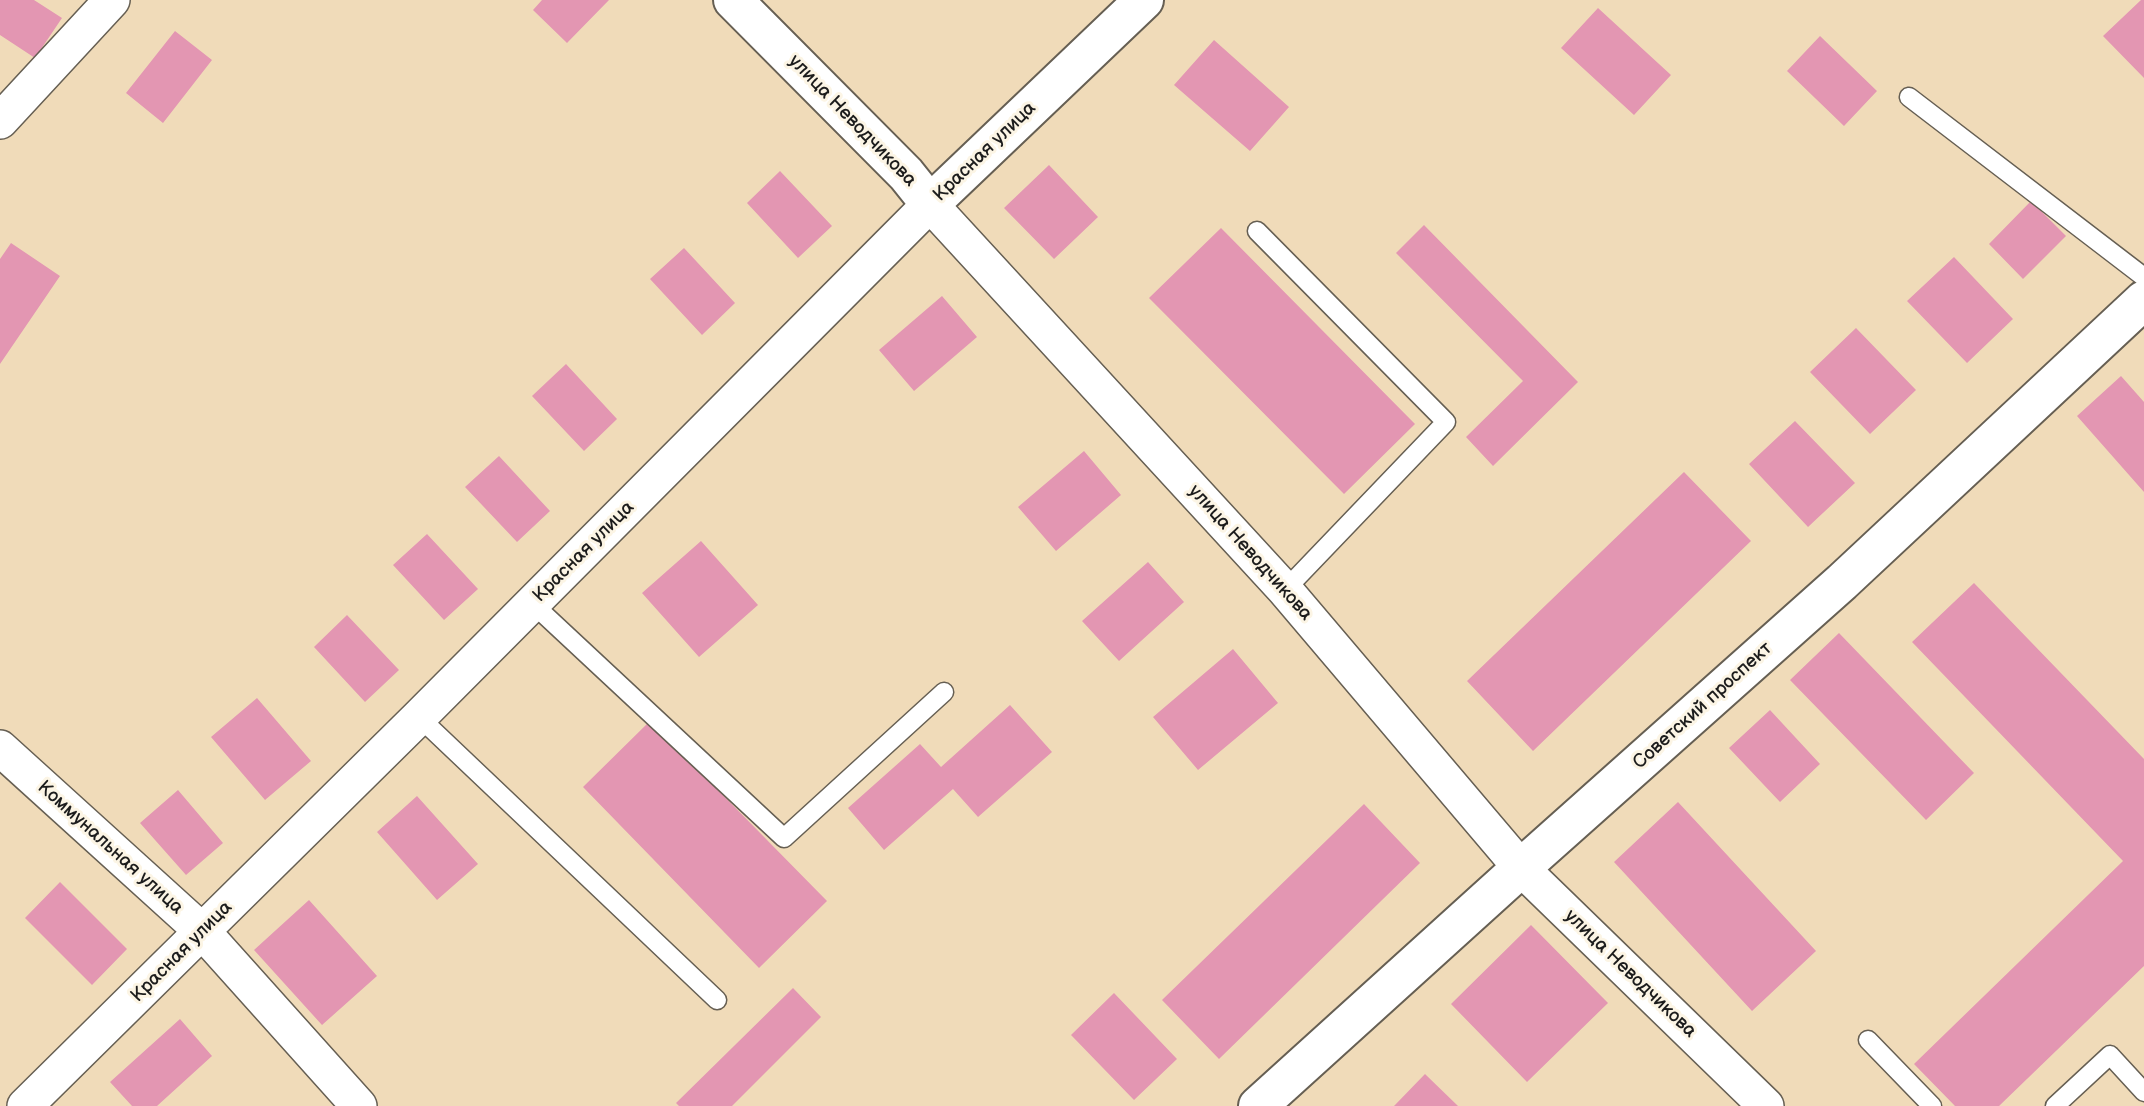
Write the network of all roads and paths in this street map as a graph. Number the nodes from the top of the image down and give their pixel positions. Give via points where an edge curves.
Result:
1 (112, 0) edge
2 (733, 0) edge
3 (1143, 0) edge
4 (1909, 97) dead end
5 (0, 121) edge
6 (930, 204) junction
7 (1257, 231) dead end
8 (2144, 277) edge
9 (2144, 300) edge
10 (1285, 590) junction
11 (533, 604) junction
12 (944, 692) dead end
13 (419, 717) junction
14 (0, 747) edge
15 (1521, 868) junction
16 (203, 932) junction
17 (717, 1000) dead end
18 (1868, 1040) dead end
19 (2144, 1092) edge
20 (25, 1106) edge
21 (359, 1106) edge
22 (1258, 1106) edge
23 (1766, 1106) edge
24 (1932, 1106) edge
25 (2055, 1106) edge

1 - 5 street
2 - 6 street, улица Неводчикова via 906,174
3 - 6 street, Красная улица
4 - 8 lane
6 - 10 street, улица Неводчикова
6 - 11 street, Красная улица
7 - 10 lane via 1446,422
9 - 15 street, Советский проспект via 1842,582
10 - 15 street, улица Неводчикова
11 - 12 lane via 785,838
11 - 13 street, Красная улица
13 - 16 street, Красная улица
13 - 17 lane
14 - 16 street, Коммунальная улица
15 - 22 street, Советский проспект
15 - 23 street, улица Неводчикова
16 - 20 street, Красная улица
16 - 21 street, Коммунальная улица
18 - 24 lane
19 - 25 lane via 2110,1055

